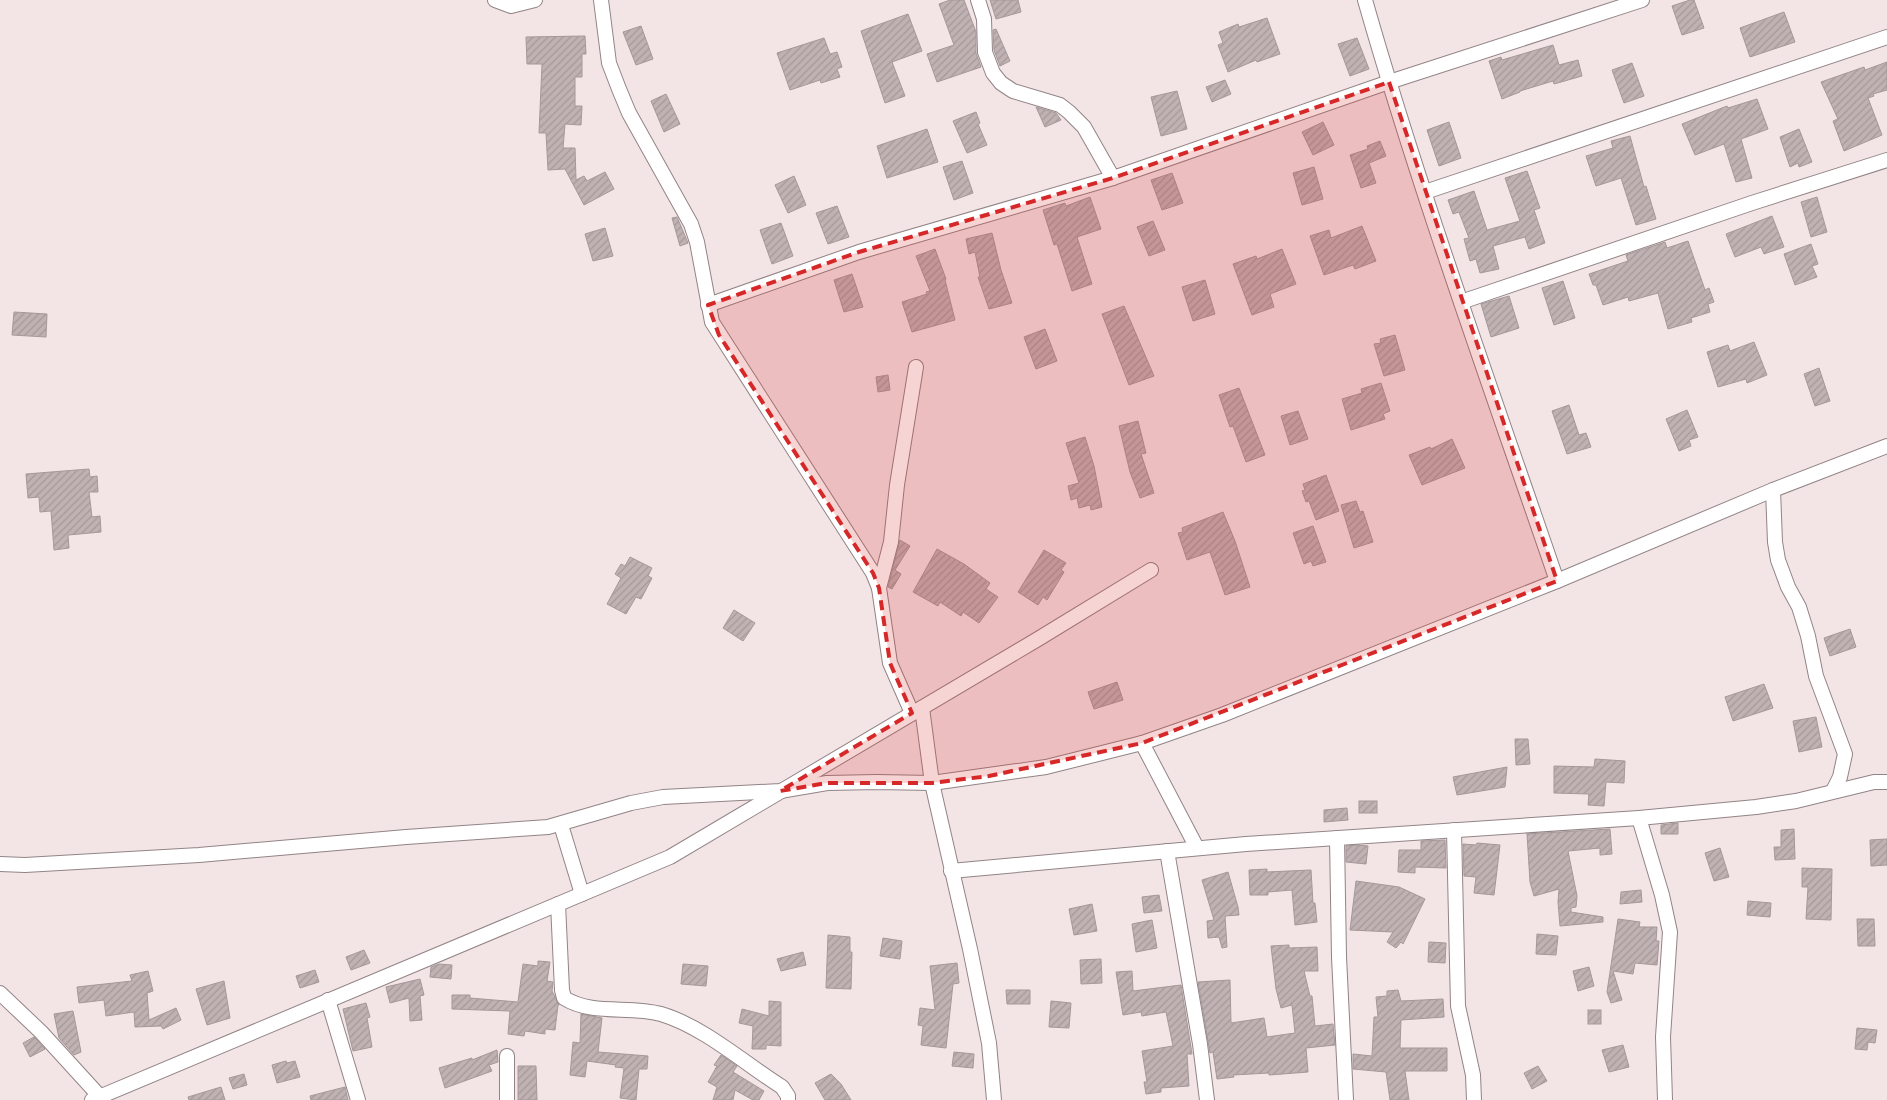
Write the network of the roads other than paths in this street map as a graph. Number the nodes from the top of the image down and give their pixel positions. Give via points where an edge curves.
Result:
1 (494, 0) edge
2 (535, 0) edge
3 (601, 0) edge
4 (978, 0) edge
5 (1365, 0) edge
6 (1642, 0) edge
7 (1887, 37) edge
8 (1389, 82) junction
9 (1887, 160) edge
10 (1113, 178) junction
11 (1425, 192) junction
12 (1461, 302) junction
13 (708, 305) junction
14 (916, 367) dead end
15 (1887, 446) edge
16 (1774, 490) junction
17 (1151, 570) dead end
18 (1557, 581) junction
19 (879, 588) junction
20 (917, 711) junction
21 (1142, 743) junction
22 (1887, 782) edge
23 (932, 783) junction
24 (780, 791) junction
25 (1833, 791) junction
26 (1639, 818) junction
27 (561, 825) junction
28 (1454, 830) junction
29 (1337, 838) junction
30 (1198, 848) junction
31 (1167, 851) junction
32 (0, 864) edge
33 (951, 871) junction
34 (582, 894) junction
35 (558, 904) junction
36 (0, 993) edge
37 (328, 1000) junction
38 (507, 1056) dead end
39 (99, 1099) edge
40 (358, 1100) edge
41 (507, 1100) edge
42 (788, 1100) edge
43 (994, 1100) edge
44 (1207, 1100) edge
45 (1346, 1100) edge
46 (1474, 1100) edge
47 (1665, 1100) edge

1 - 2 street via 512,6
3 - 13 street via 609,63 629,113 691,224
4 - 10 street via 984,19 986,52 993,73 1001,84 1013,91 1060,105 1069,112 1084,127
5 - 8 street
6 - 8 street
7 - 11 street
8 - 10 street
8 - 11 street
9 - 12 street
10 - 13 street via 860,252
11 - 12 street
12 - 18 street
13 - 19 street via 719,335 873,573
14 - 19 street via 891,542
15 - 16 street
16 - 18 street
16 - 25 street via 1778,560 1799,607 1816,676 1845,754
17 - 20 street
18 - 21 street
19 - 20 street via 890,663
20 - 23 street
20 - 24 street
21 - 23 street via 1046,767
21 - 30 street
22 - 25 street
23 - 24 street via 827,783
23 - 33 street
24 - 27 street via 663,797 630,803
24 - 34 street via 670,857
25 - 26 street via 1796,801
26 - 28 street
26 - 47 street via 1670,932 1663,1037
27 - 32 street via 199,855
27 - 34 street
28 - 29 street
28 - 46 street via 1458,1006 1473,1075
29 - 30 street
29 - 45 street
30 - 31 street
31 - 33 street
31 - 44 street
33 - 43 street via 989,1043
34 - 35 street
35 - 37 street
35 - 42 street via 564,998 584,1008 641,1010 677,1020 782,1087
36 - 39 street via 41,1032
37 - 39 street
37 - 40 street
38 - 41 street

